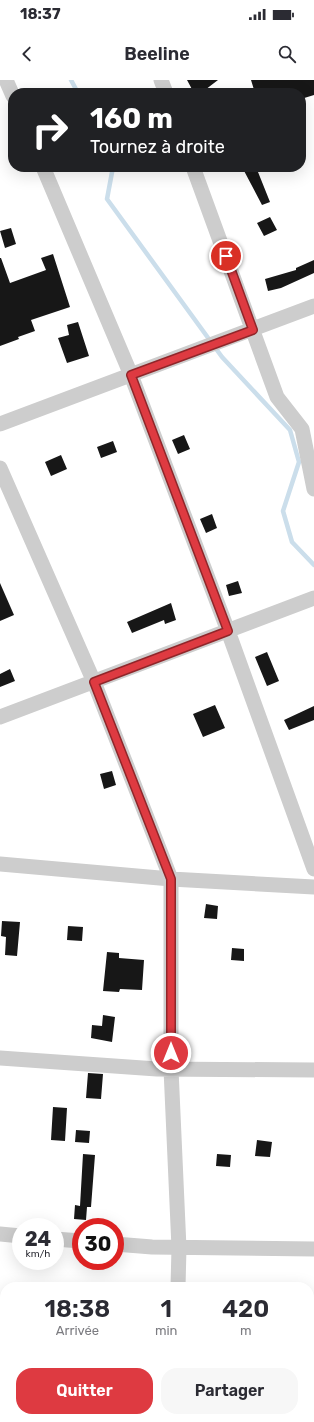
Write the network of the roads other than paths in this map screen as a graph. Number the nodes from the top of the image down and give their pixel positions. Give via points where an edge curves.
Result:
1 (45, 172) edge
2 (195, 172) edge
3 (314, 306) edge
4 (253, 330) junction
5 (131, 375) junction
6 (0, 424) edge
7 (0, 468) edge
8 (314, 489) edge
9 (314, 598) edge
10 (228, 631) junction
11 (94, 682) junction
12 (0, 717) edge
13 (0, 864) edge
14 (314, 869) edge
15 (171, 879) junction
16 (314, 887) edge
17 (0, 1058) edge
18 (171, 1069) junction
19 (314, 1070) edge
20 (0, 1234) edge
21 (12, 1235) edge
22 (124, 1245) edge
23 (179, 1248) junction
24 (314, 1249) edge
25 (178, 1282) edge

1 - 5 street
2 - 4 street
3 - 4 street
4 - 5 street
4 - 8 street via 276,397 302,429
5 - 6 street
5 - 10 street
7 - 11 street
9 - 10 street
10 - 11 street
10 - 14 street
11 - 12 street
11 - 15 street
13 - 15 street
15 - 16 street
15 - 18 street
17 - 18 street
18 - 19 street
18 - 23 street
20 - 21 street
22 - 23 street
23 - 24 street
23 - 25 street

